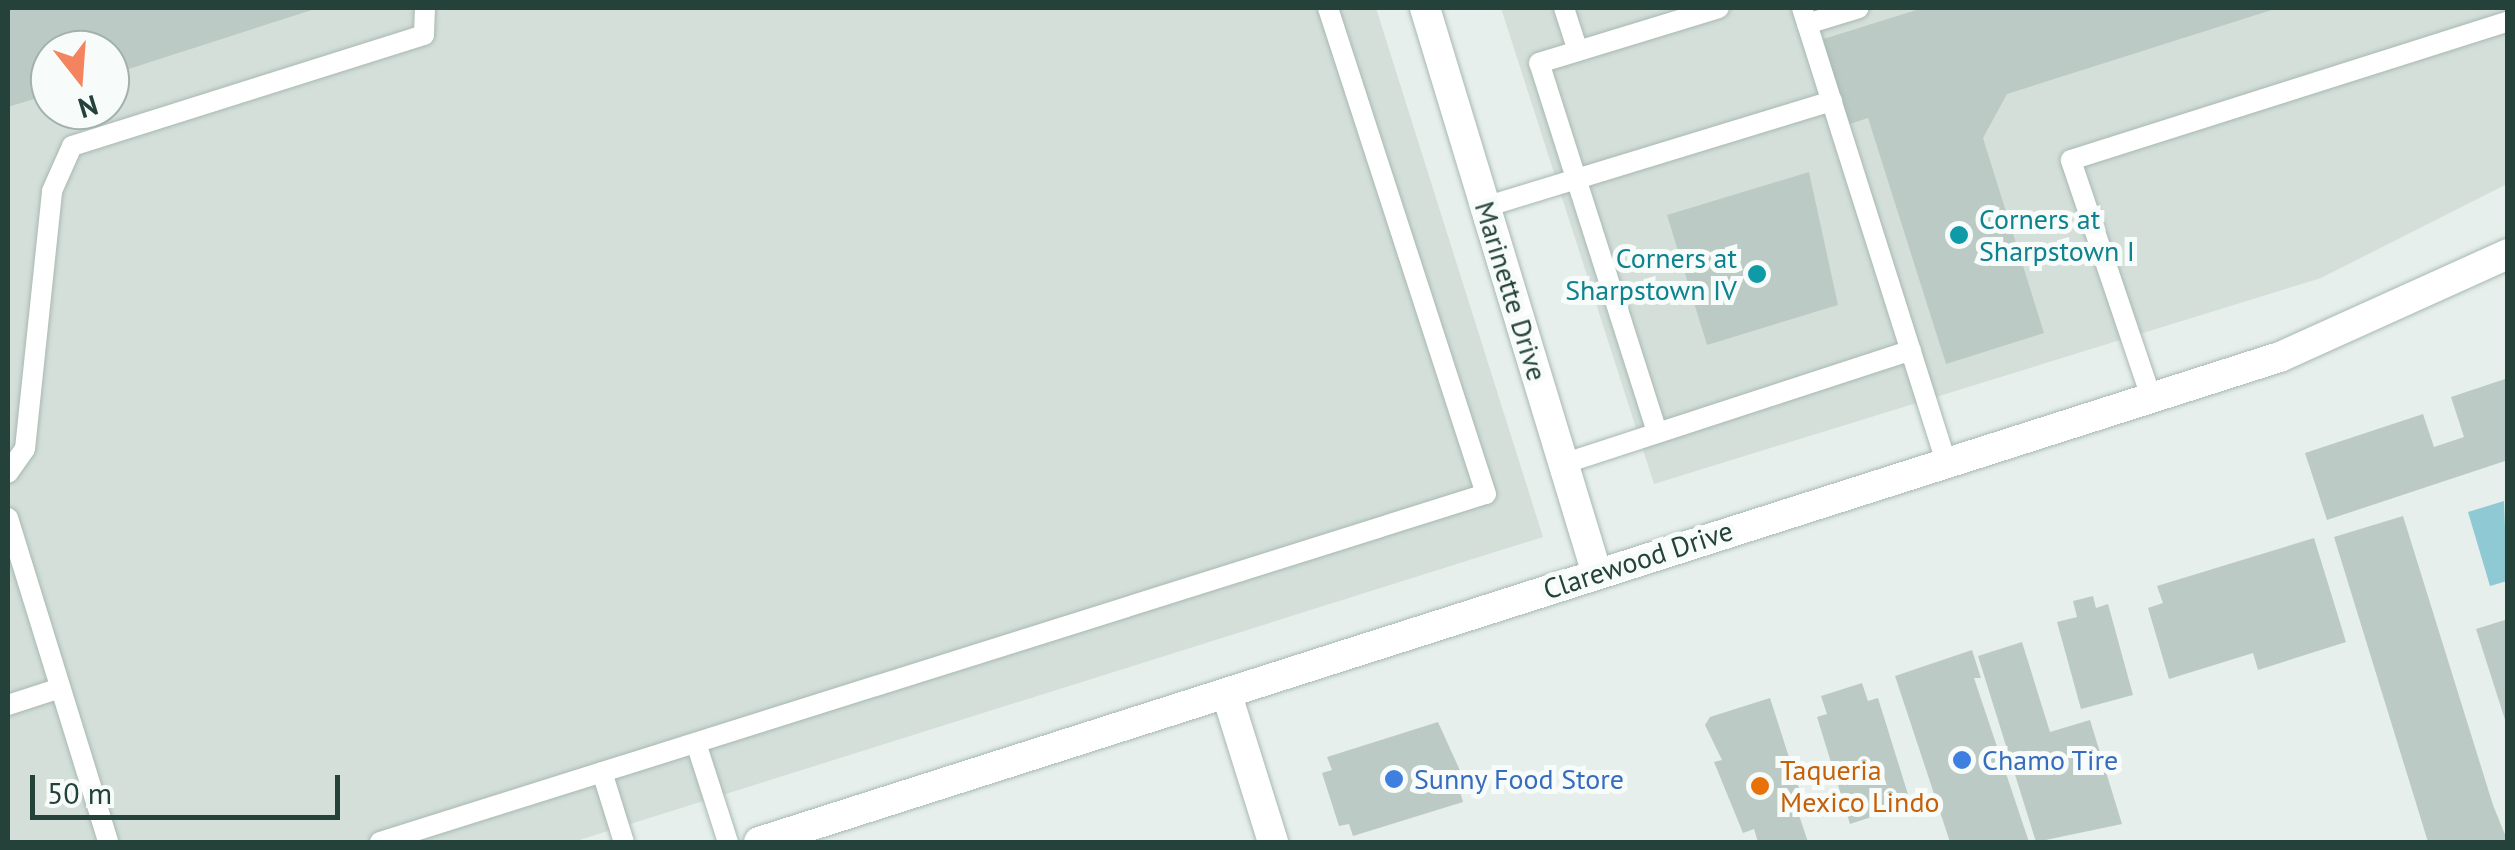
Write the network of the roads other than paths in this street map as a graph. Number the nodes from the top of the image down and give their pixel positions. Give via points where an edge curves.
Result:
1 (424, 8) edge
2 (1328, 8) edge
3 (1425, 8) edge
4 (1564, 8) edge
5 (1719, 8) edge
6 (1859, 8) edge
7 (1805, 16) edge
8 (2508, 20) edge
9 (1578, 52) junction
10 (1832, 101) junction
11 (1576, 178) junction
12 (1486, 207) junction
13 (2508, 254) edge
14 (1911, 350) junction
15 (2151, 396) junction
16 (1657, 432) junction
17 (1946, 461) junction
18 (1563, 464) junction
19 (8, 472) edge
20 (8, 518) edge
21 (1597, 574) junction
22 (60, 688) junction
23 (1227, 695) junction
24 (8, 705) edge
25 (696, 742) junction
26 (602, 772) junction
27 (108, 842) edge
28 (380, 842) edge
29 (624, 842) edge
30 (728, 842) edge
31 (760, 842) edge
32 (1272, 842) edge

1 - 19 lane via 424,35 72,146 52,191 24,448
2 - 25 lane via 1486,494
3 - 12 street, Marinette Drive
4 - 9 lane
5 - 9 lane
6 - 7 lane
7 - 10 lane
8 - 15 lane via 2070,160
9 - 11 lane via 1540,63
10 - 11 lane
10 - 14 lane
11 - 12 lane
11 - 16 lane
12 - 18 street, Marinette Drive
13 - 15 street, Clarewood Drive via 2344,333
14 - 16 lane
14 - 17 lane
15 - 17 street, Clarewood Drive
16 - 18 lane
17 - 21 street, Clarewood Drive
18 - 21 street, Marinette Drive
20 - 22 lane
21 - 23 street, Clarewood Drive
22 - 24 lane
22 - 27 lane
23 - 31 street, Clarewood Drive
23 - 32 street
25 - 26 lane
25 - 30 lane
26 - 28 lane
26 - 29 lane

